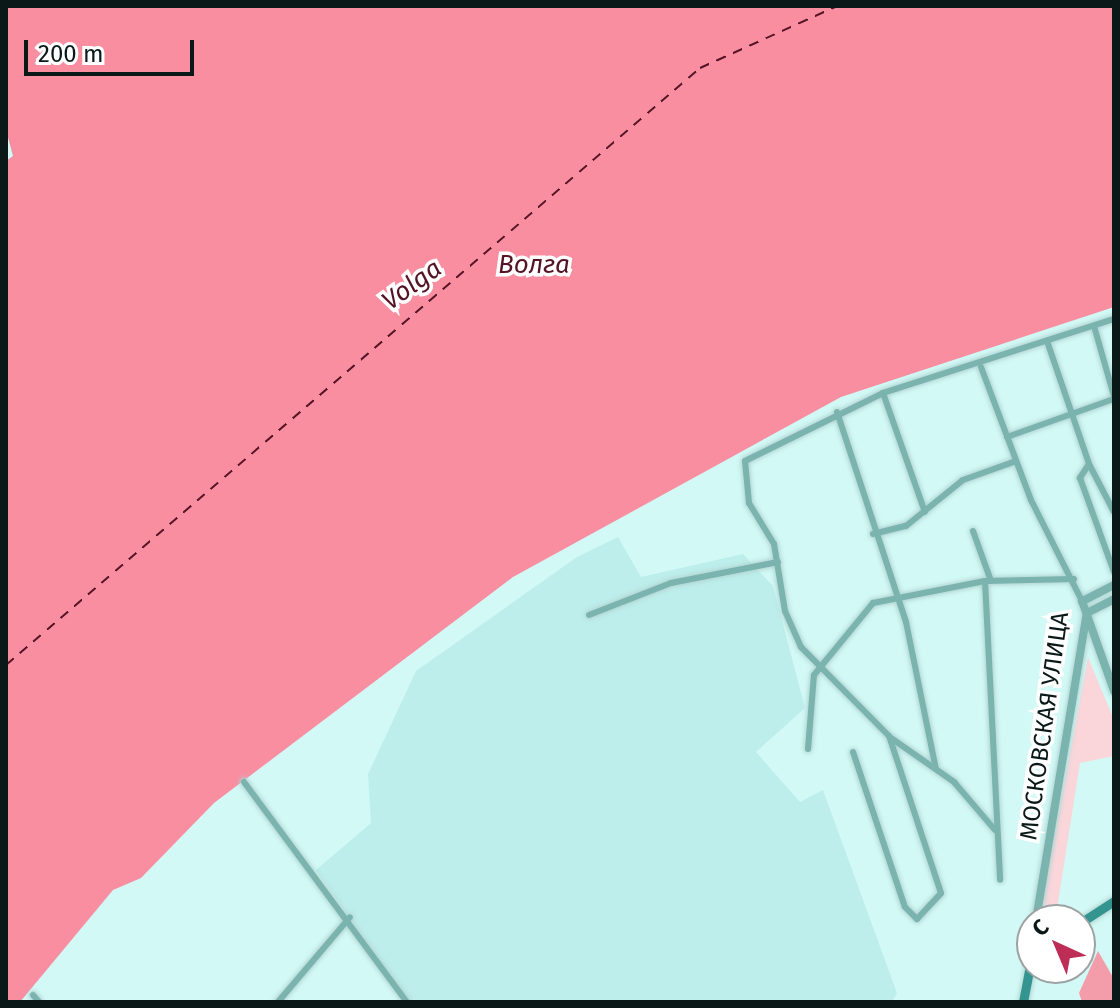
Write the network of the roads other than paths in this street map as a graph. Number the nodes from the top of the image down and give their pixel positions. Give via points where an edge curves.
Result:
1 (1114, 319) edge
2 (1094, 326) junction
3 (1047, 341) junction
4 (981, 367) junction
5 (883, 393) junction
6 (1114, 398) edge
7 (837, 412) junction
8 (1069, 412) junction
9 (1007, 437) junction
10 (1016, 461) junction
11 (1089, 464) junction
12 (925, 512) junction
13 (1114, 512) edge
14 (973, 531) dead end
15 (873, 534) junction
16 (778, 562) junction
17 (1114, 572) edge
18 (1074, 579) junction
19 (988, 581) junction
20 (1114, 585) edge
21 (896, 595) junction
22 (1114, 599) edge
23 (1082, 601) junction
24 (1087, 613) junction
25 (589, 615) dead end
26 (1102, 657) junction
27 (1077, 658) junction
28 (820, 665) junction
29 (1114, 691) edge
30 (889, 736) junction
31 (808, 749) dead end
32 (853, 752) dead end
33 (936, 769) junction
34 (244, 782) dead end
35 (997, 833) junction
36 (1000, 880) dead end
37 (1114, 901) edge
38 (1039, 904) edge
39 (1096, 913) edge
40 (350, 917) junction
41 (33, 995) dead end
42 (39, 1002) edge
43 (278, 1002) edge
44 (407, 1002) edge

1 - 2 street
2 - 3 street
2 - 6 street
3 - 4 street
3 - 8 street
4 - 5 street
4 - 9 street, МОСКОВСКАЯ УЛИЦА
5 - 7 street
5 - 12 street
6 - 8 street
7 - 15 street
7 - 16 street via 745,461 749,503
8 - 9 street
8 - 11 street
9 - 10 street, МОСКОВСКАЯ УЛИЦА
10 - 12 street via 963,480
10 - 18 street, МОСКОВСКАЯ УЛИЦА
11 - 13 street
11 - 17 street via 1080,478
12 - 15 street
14 - 19 street
15 - 21 street
16 - 25 street via 671,583
16 - 28 street via 788,622
18 - 19 street
18 - 23 street, МОСКОВСКАЯ УЛИЦА
19 - 21 street
19 - 35 street
20 - 23 street
21 - 28 street via 873,603
21 - 33 street
22 - 24 street
23 - 24 street, МОСКОВСКАЯ УЛИЦА
24 - 26 street
24 - 27 street, МОСКОВСКАЯ УЛИЦА
26 - 27 street via 1088,651
26 - 29 street
27 - 38 street, МОСКОВСКАЯ УЛИЦА
28 - 30 street via 825,678
28 - 31 street via 811,686
30 - 32 street via 941,893 917,919 905,907
30 - 33 street
33 - 35 street
34 - 40 street
35 - 36 street
37 - 39 main road
40 - 43 street
40 - 44 street
41 - 42 street

